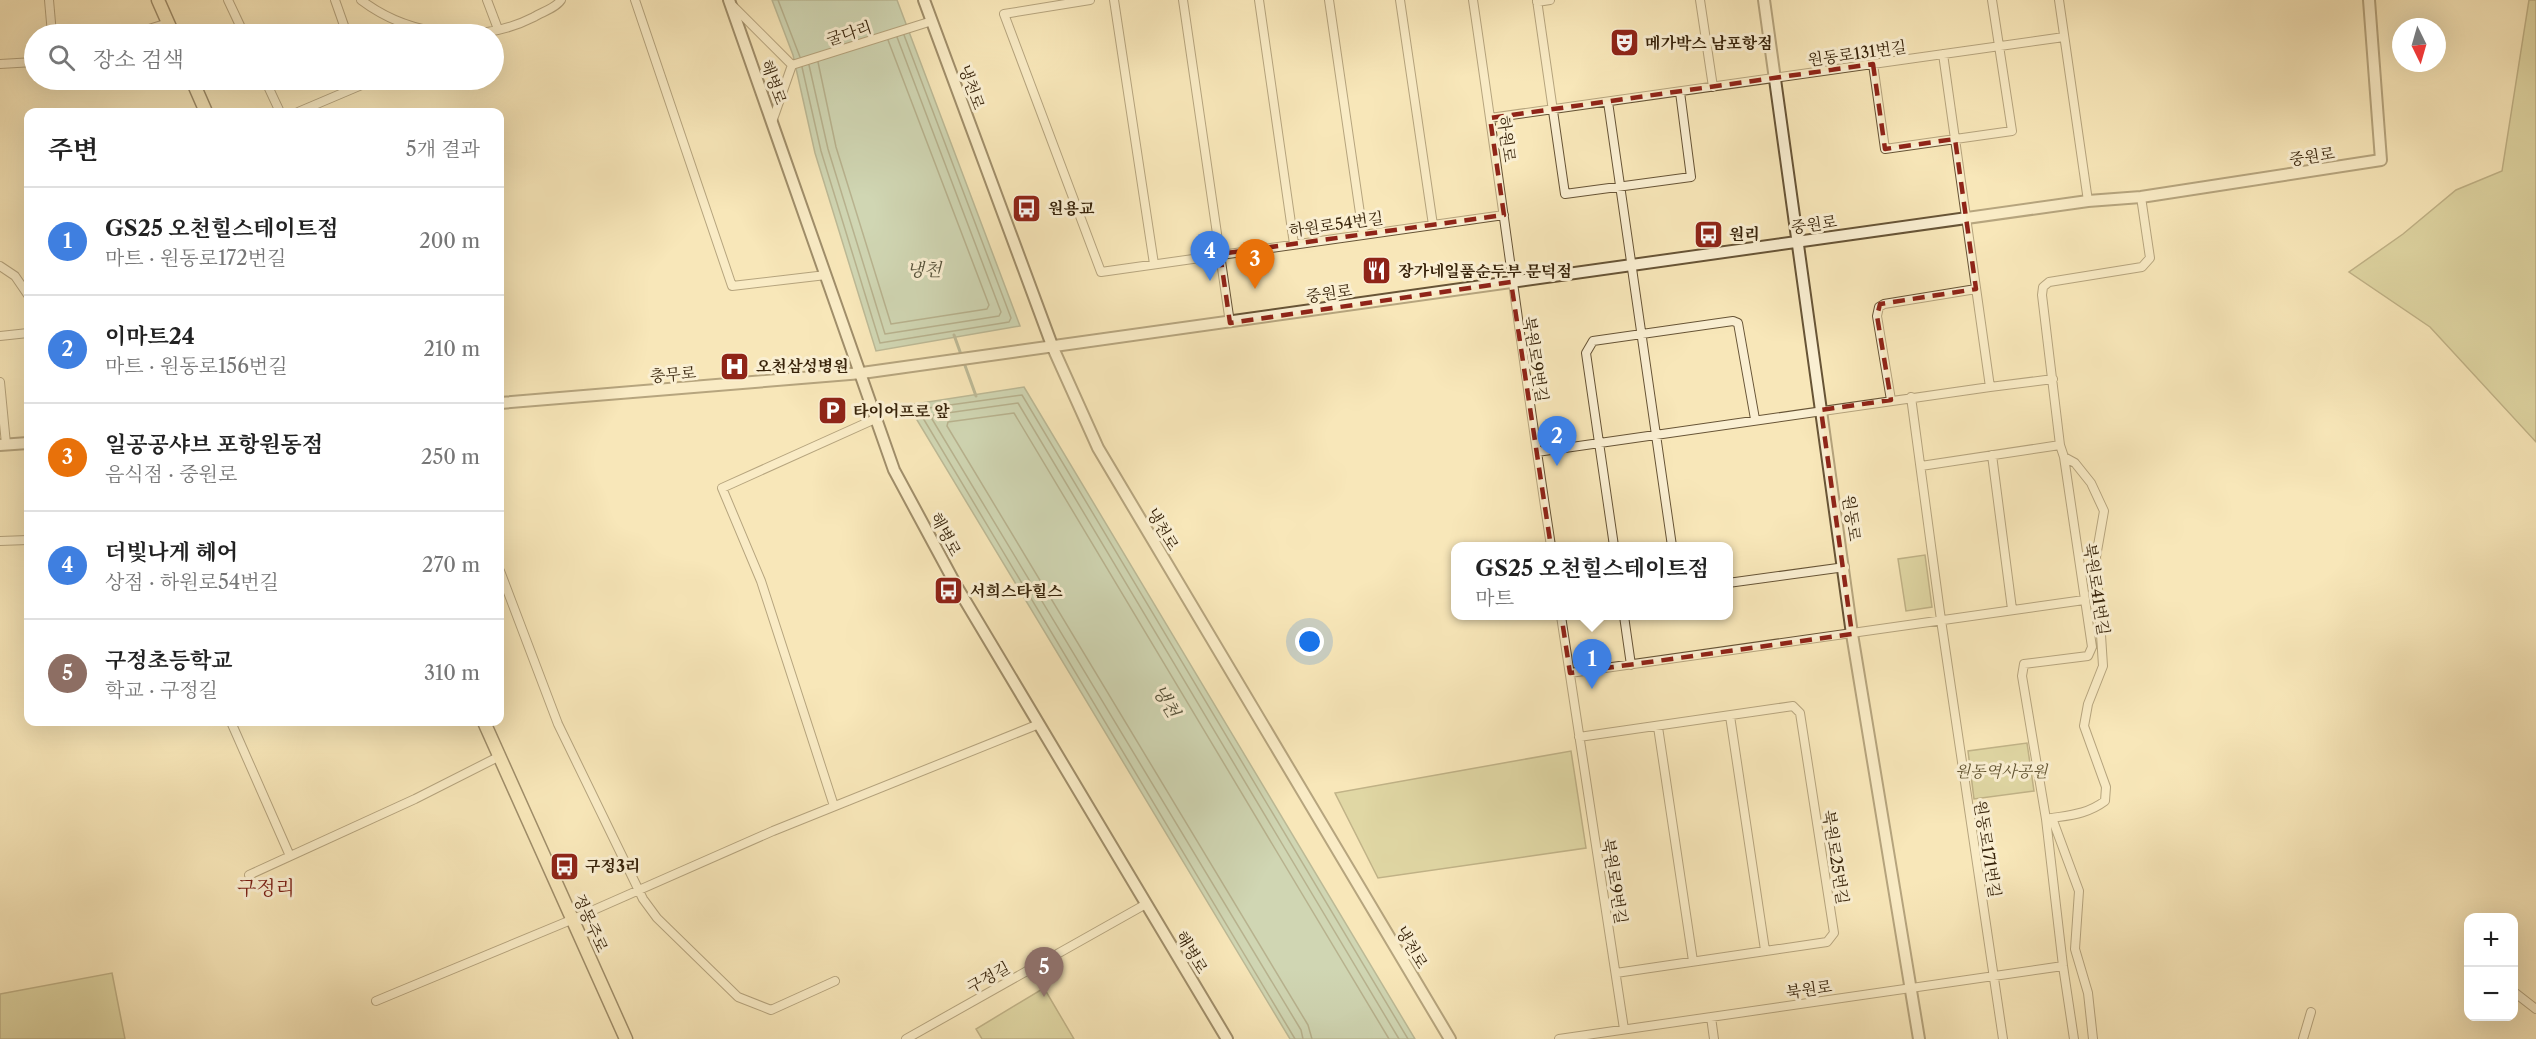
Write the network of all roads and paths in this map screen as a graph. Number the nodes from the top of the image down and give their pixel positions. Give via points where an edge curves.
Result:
1 (49, 0) edge
2 (158, 0) edge
3 (228, 0) edge
4 (335, 0) edge
5 (361, 0) edge
6 (487, 0) edge
7 (561, 0) edge
8 (634, 0) edge
9 (924, 0) edge
10 (1090, 0) edge
11 (1114, 0) edge
12 (1183, 0) edge
13 (1259, 0) edge
14 (1329, 0) edge
15 (1400, 0) edge
16 (1473, 0) edge
17 (1550, 0) edge
18 (1700, 0) edge
19 (1764, 0) edge
20 (1992, 0) edge
21 (2059, 0) edge
22 (2369, 0) edge
23 (1537, 1) edge
24 (730, 2) edge
25 (932, 21) junction
26 (51, 24) edge
27 (168, 24) edge
28 (239, 24) edge
29 (343, 24) edge
30 (408, 24) edge
31 (496, 24) edge
32 (504, 28) edge
33 (2064, 37) junction
34 (2000, 46) junction
35 (1943, 54) junction
36 (24, 63) edge
37 (0, 64) edge
38 (1873, 64) junction
39 (793, 65) junction
40 (1776, 78) junction
41 (1713, 87) junction
42 (196, 90) edge
43 (270, 90) edge
44 (350, 90) edge
45 (1680, 92) junction
46 (1608, 102) junction
47 (204, 108) edge
48 (278, 108) edge
49 (307, 108) edge
50 (1553, 110) junction
51 (1490, 118) junction
52 (772, 122) junction
53 (1955, 139) junction
54 (1620, 187) junction
55 (2141, 197) junction
56 (2088, 201) junction
57 (1504, 215) junction
58 (1966, 218) junction
59 (1433, 225) junction
60 (1363, 234) junction
61 (1799, 242) junction
62 (1294, 244) junction
63 (1220, 254) junction
64 (1154, 264) junction
65 (1630, 265) junction
66 (0, 266) edge
67 (826, 275) junction
68 (1511, 282) junction
69 (24, 289) edge
70 (1976, 289) junction
71 (1230, 323) junction
72 (24, 333) edge
73 (1640, 334) junction
74 (0, 336) edge
75 (1053, 348) junction
76 (884, 370) joint
77 (862, 374) junction
78 (2054, 379) junction
79 (0, 382) edge
80 (1990, 387) junction
81 (1911, 398) junction
82 (1891, 400) junction
83 (504, 403) edge
84 (1821, 410) junction
85 (875, 419) junction
86 (1755, 419) junction
87 (1655, 434) junction
88 (24, 443) edge
89 (1597, 443) junction
90 (3, 445) edge
91 (2060, 445) junction
92 (1537, 452) junction
93 (1992, 455) junction
94 (2064, 457) junction
95 (1921, 466) junction
96 (24, 540) edge
97 (0, 541) edge
98 (1550, 542) edge
99 (1613, 542) edge
100 (1671, 542) edge
101 (1845, 567) junction
102 (504, 582) edge
103 (1733, 582) edge
104 (2084, 600) junction
105 (2012, 609) junction
106 (1563, 620) edge
107 (1625, 620) edge
108 (1941, 620) junction
109 (1852, 634) junction
110 (1631, 665) junction
111 (1570, 674) junction
112 (1730, 716) junction
113 (1039, 724) junction
114 (233, 726) edge
115 (486, 726) edge
116 (1658, 727) junction
117 (1579, 737) junction
118 (498, 757) junction
119 (834, 807) junction
120 (2049, 818) junction
121 (290, 856) junction
122 (249, 875) dead end
123 (639, 890) junction
124 (1146, 904) junction
125 (572, 920) junction
126 (1765, 950) junction
127 (1693, 962) junction
128 (2063, 966) junction
129 (1616, 973) junction
130 (1994, 976) junction
131 (835, 981) dead end
132 (1910, 988) junction
133 (2518, 995) edge
134 (376, 1001) dead end
135 (2536, 1009) edge
136 (2310, 1012) dead end
137 (1711, 1017) junction
138 (1624, 1029) junction
139 (908, 1038) edge
140 (626, 1039) edge
141 (1227, 1039) edge
142 (1450, 1039) edge
143 (1559, 1039) edge
144 (1714, 1039) edge
145 (1919, 1039) edge
146 (2003, 1039) edge
147 (2074, 1039) edge
148 (2093, 1039) edge
149 (2303, 1039) edge

1 - 26 street
2 - 27 main road
3 - 28 street
4 - 29 street
5 - 30 street
6 - 31 street
7 - 32 street via 522,23
8 - 67 street via 732,286
9 - 25 street, 냉천로
10 - 64 street, 하원로54번길 via 1004,14 1101,272
11 - 64 street
12 - 63 street
13 - 62 street
14 - 60 street
15 - 59 street
16 - 51 street, 하원로
17 - 23 street
18 - 41 street
19 - 40 street, 원동로
20 - 34 street
21 - 33 street
22 - 55 street, 중원로 via 2381,160
23 - 50 street
24 - 39 street
24 - 52 street, 해병로
25 - 39 street, 굴다리
25 - 75 street, 냉천로
33 - 34 street, 원동로131번길
33 - 56 street
34 - 35 street, 원동로131번길
34 - 53 street via 2012,131
35 - 38 street, 원동로131번길
35 - 53 street
36 - 37 street
38 - 40 street, 원동로131번길
38 - 53 street via 1885,149
39 - 52 street
40 - 41 street, 원동로131번길
40 - 61 street, 원동로
41 - 45 street, 원동로131번길
42 - 47 main road
43 - 48 street
44 - 49 street
45 - 46 street, 원동로131번길
45 - 54 street via 1691,177
46 - 50 street, 원동로131번길
46 - 54 street
50 - 51 street, 원동로131번길
50 - 54 street via 1565,194
51 - 57 street, 하원로
52 - 67 street, 해병로
53 - 58 street
54 - 65 street
55 - 56 street, 중원로
55 - 78 street, 북원로41번길 via 2148,263 2049,282 2043,287
56 - 58 street, 중원로
57 - 59 street, 하원로54번길
57 - 68 street, 하원로
58 - 61 street, 중원로
58 - 70 street
59 - 60 street, 하원로54번길
60 - 62 street, 하원로54번길
61 - 65 street, 중원로
61 - 84 street, 원동로
62 - 63 street, 하원로54번길
63 - 64 street, 하원로54번길
63 - 71 street
65 - 68 street, 중원로
65 - 73 street
66 - 69 street via 15,276
67 - 77 street, 해병로
68 - 71 street, 중원로
68 - 92 street, 북원로9번길
70 - 80 street
70 - 82 street via 1879,307 1877,316
71 - 75 street, 중원로
72 - 74 street
73 - 86 street via 1738,322
73 - 87 street
73 - 89 street via 1593,341 1588,346
75 - 76 street, 중원로
75 - 142 street, 냉천로 via 1098,448
76 - 77 street, 충무로
77 - 83 street, 충무로
77 - 85 street, 해병로
78 - 80 street
78 - 91 street, 북원로41번길
79 - 90 street
80 - 81 street
81 - 82 street
81 - 95 street, 원동로171번길
82 - 84 street
84 - 86 street
84 - 101 street, 원동로
85 - 113 street, 해병로 via 894,470 957,587
85 - 119 street via 722,488 760,581
86 - 87 street
87 - 89 street
87 - 100 street
88 - 90 street
89 - 92 street
89 - 99 street
91 - 93 street
91 - 94 street, 북원로41번길
92 - 98 street, 북원로9번길
93 - 95 street
93 - 105 street
94 - 104 street, 북원로41번길
94 - 120 street via 2075,463 2091,483 2104,511 2096,557 2103,666 2084,726 2106,788 2105,801 2091,811
95 - 108 street, 원동로171번길
96 - 97 street
101 - 103 street
101 - 109 street, 원동로
102 - 123 street via 558,724
104 - 105 street
104 - 120 street, 북원로41번길 via 2091,652 2088,656 2024,664 2022,669
105 - 108 street
106 - 111 street, 북원로9번길
107 - 110 street
108 - 109 street
108 - 130 street, 원동로171번길
109 - 110 street
109 - 132 street, 원동로
110 - 111 street
111 - 117 street, 북원로9번길
112 - 116 street
112 - 126 street
112 - 126 street, 북원로25번길 via 1792,706 1800,713 1834,933 1827,942
113 - 119 street
113 - 124 street, 해병로
114 - 121 street
115 - 118 main road, 정몽주로
116 - 117 street
116 - 127 street
117 - 129 street, 북원로9번길
118 - 121 street
118 - 125 main road, 정몽주로
119 - 123 street
120 - 128 street, 북원로41번길
120 - 148 street via 2079,891 2075,949 2088,993
121 - 122 street
123 - 125 street
123 - 131 street via 657,918 738,997 771,1010
124 - 139 street, 구정길
124 - 141 street, 해병로
125 - 134 street
125 - 140 main road, 정몽주로
126 - 127 street, 북원로25번길
127 - 129 street, 북원로25번길
128 - 130 street, 북원로
128 - 147 street, 북원로41번길
129 - 138 street, 북원로9번길
130 - 132 street, 북원로
130 - 146 street, 원동로171번길
132 - 137 street, 북원로
132 - 145 street, 원동로
133 - 135 street
136 - 149 street
137 - 138 street, 북원로
137 - 144 street
138 - 143 street, 북원로

